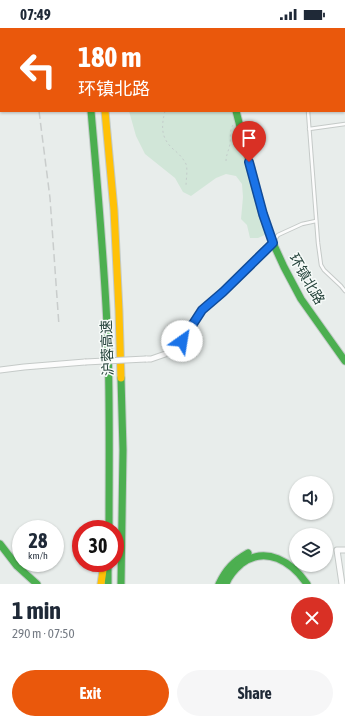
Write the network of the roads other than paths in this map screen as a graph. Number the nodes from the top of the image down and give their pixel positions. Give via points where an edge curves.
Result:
1 (91, 112) edge
2 (105, 112) edge
3 (236, 112) edge
4 (308, 112) edge
5 (345, 124) edge
6 (309, 129) junction
7 (316, 221) junction
8 (273, 243) junction
9 (345, 291) edge
10 (345, 361) edge
11 (0, 370) edge
12 (109, 520) edge
13 (0, 544) edge
14 (345, 550) edge
15 (289, 558) edge
16 (103, 572) edge
17 (108, 572) edge
18 (305, 572) edge
19 (37, 584) edge
20 (101, 584) edge
21 (108, 584) edge
22 (121, 584) edge
23 (218, 584) edge
24 (226, 584) edge
25 (307, 584) edge
26 (314, 584) edge
27 (342, 584) edge

1 - 12 main road, 沪蓉高速 via 102,229 108,346
2 - 22 main road, 沪蓉高速 via 114,210 119,311 123,450
3 - 8 main road, 环镇北路
4 - 6 lane
5 - 6 lane
6 - 7 lane
7 - 8 lane via 302,224 278,235
7 - 9 lane via 324,270
8 - 10 main road, 环镇北路 via 301,299
8 - 11 street, bridge via 202,310 174,352 151,359
13 - 19 main road via 11,559
14 - 27 street via 337,550
15 - 23 main road via 272,551 247,554 224,572
16 - 20 main road
17 - 21 main road
18 - 26 main road
24 - 25 main road via 229,576 237,568 258,556 284,561 297,570

